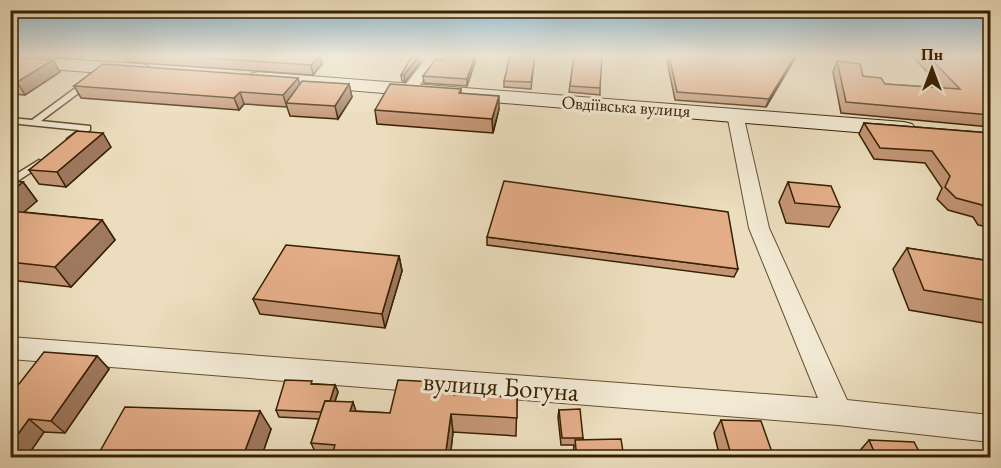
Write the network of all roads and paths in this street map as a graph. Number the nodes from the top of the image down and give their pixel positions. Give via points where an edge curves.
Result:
1 (261, 78) edge
2 (418, 78) edge
3 (91, 81) edge
4 (410, 89) junction
5 (735, 114) junction
6 (10, 120) edge
7 (34, 122) junction
8 (921, 130) edge
9 (59, 148) edge
10 (50, 155) edge
11 (10, 183) edge
12 (10, 348) edge
13 (838, 412) junction
14 (990, 429) edge

1 - 4 main road, Овдіївська вулиця
2 - 4 street
3 - 7 lane
4 - 5 main road, Овдіївська вулиця
5 - 8 main road, Овдіївська вулиця
5 - 13 street via 759,228
6 - 7 lane
7 - 9 lane via 87,128
10 - 11 lane
12 - 13 street, вулиця Богуна
13 - 14 street, вулиця Богуна

